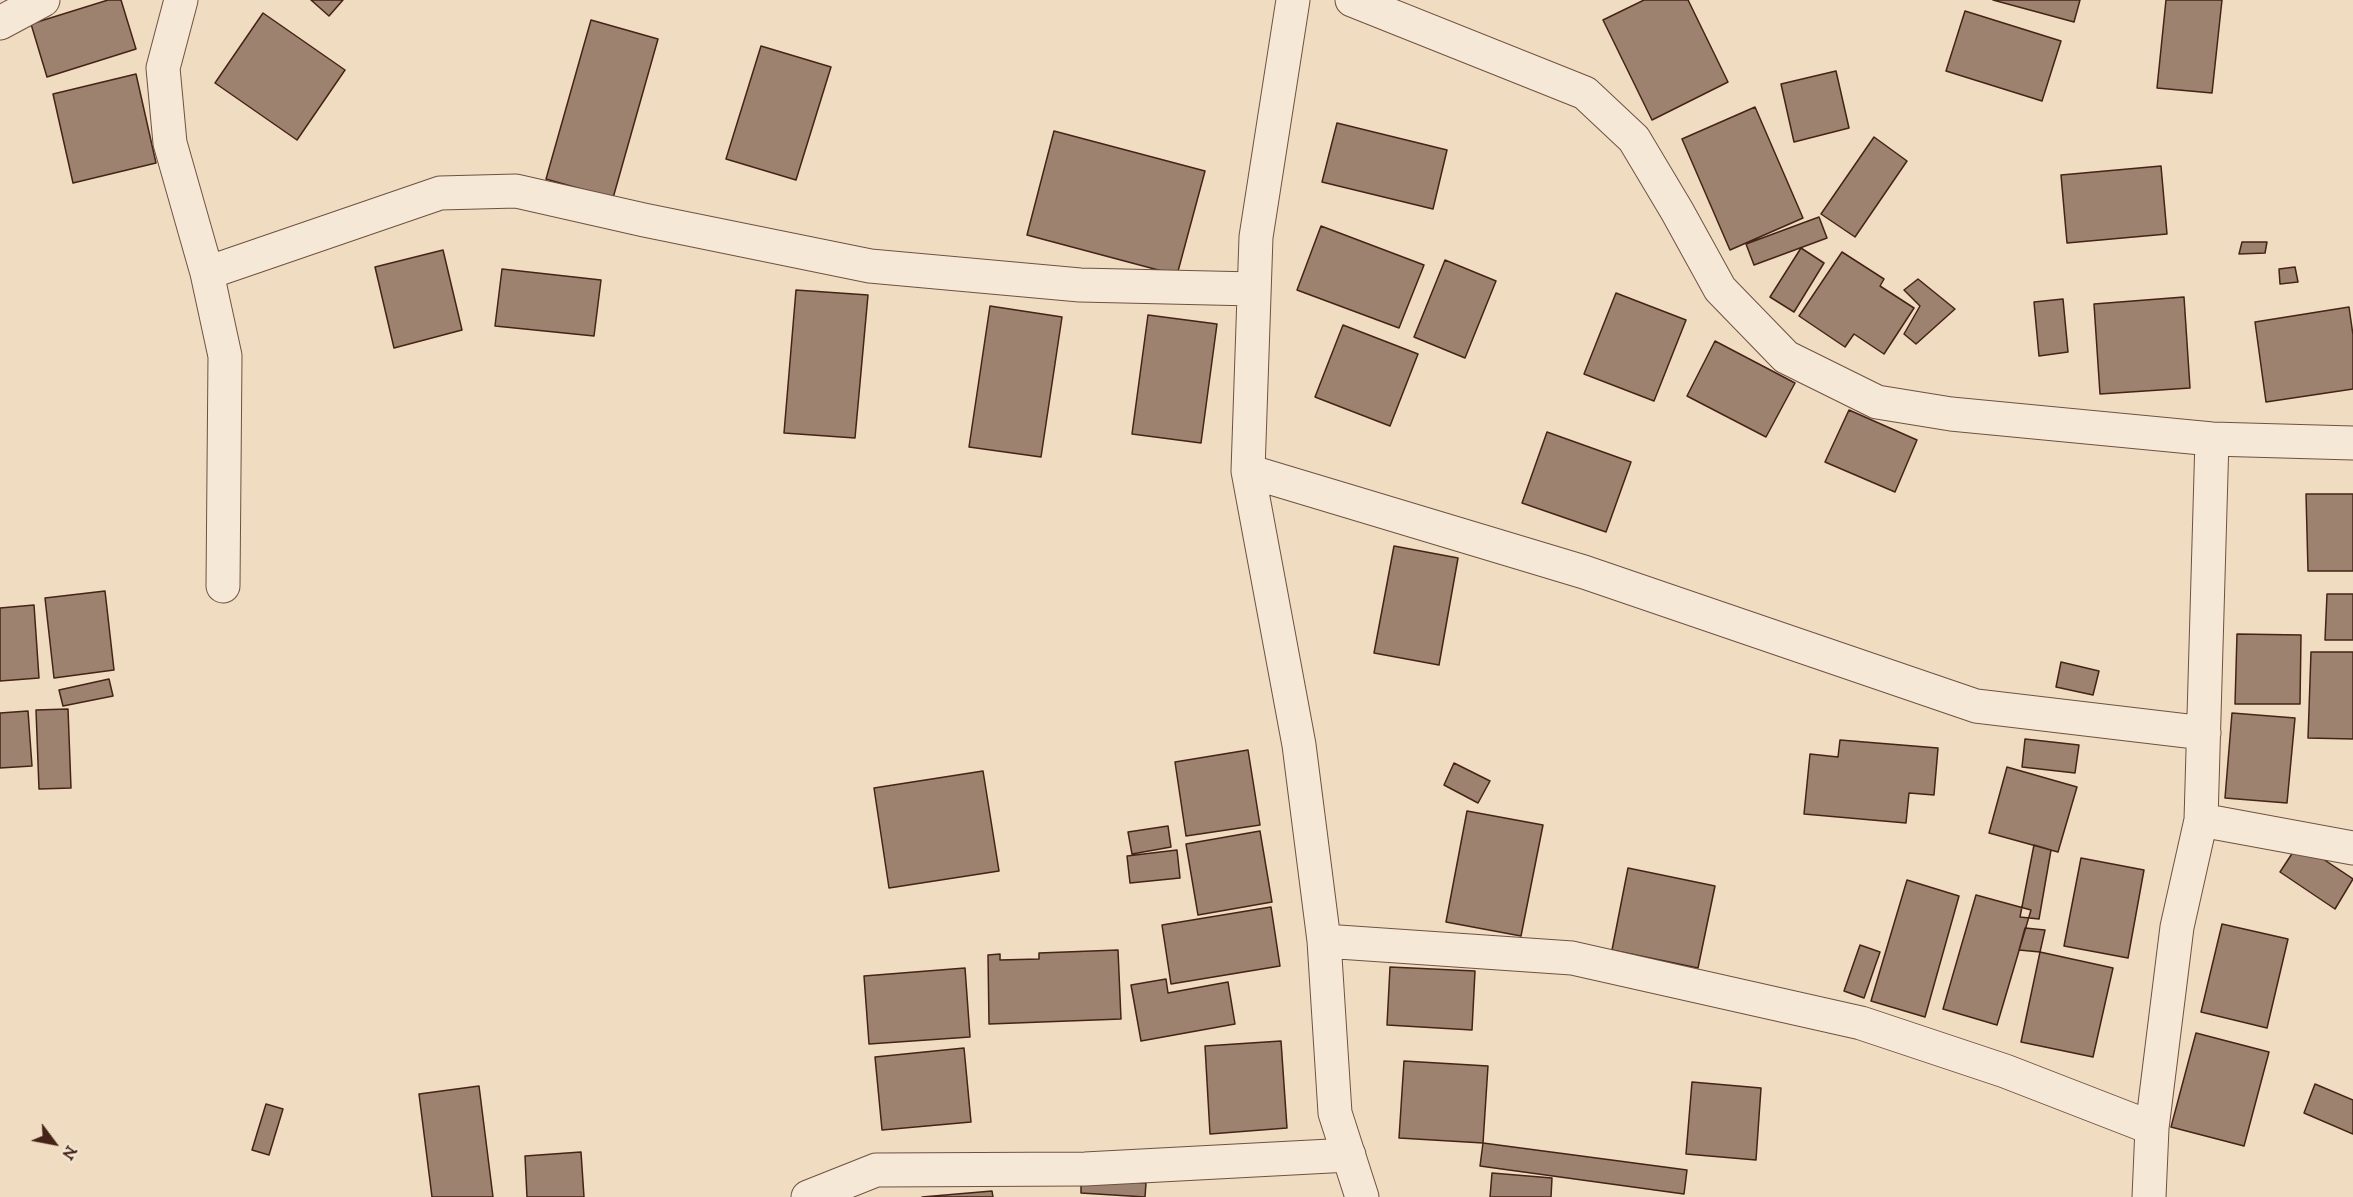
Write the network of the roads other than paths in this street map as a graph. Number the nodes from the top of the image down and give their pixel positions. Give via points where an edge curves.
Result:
1 (43, 0) edge
2 (181, 0) edge
3 (1293, 0) edge
4 (1353, 0) edge
5 (0, 23) edge
6 (207, 273) junction
7 (1254, 289) junction
8 (2212, 439) junction
9 (2353, 443) edge
10 (1248, 471) junction
11 (223, 586) dead end
12 (2204, 733) junction
13 (2201, 820) junction
14 (2353, 848) edge
15 (1324, 941) junction
16 (2152, 1128) junction
17 (1349, 1155) junction
18 (808, 1197) edge
19 (1362, 1197) edge
20 (2149, 1197) edge

1 - 5 street
2 - 6 street via 163,68 170,143
3 - 7 street via 1256,237
4 - 8 street via 1585,93 1635,139 1720,289 1786,357 1877,402 1951,414
6 - 7 street via 440,193 516,191 870,266 1080,285
6 - 11 street via 225,356
7 - 10 street
8 - 9 street
8 - 12 street
10 - 12 street via 1584,572 1976,706
10 - 15 street via 1299,744
12 - 13 street
13 - 14 street
13 - 16 street via 2177,927
15 - 16 street via 1572,958 1850,1020 2005,1071
15 - 17 street via 1335,1113
16 - 20 street
17 - 18 street via 1085,1169 876,1170
17 - 19 street

